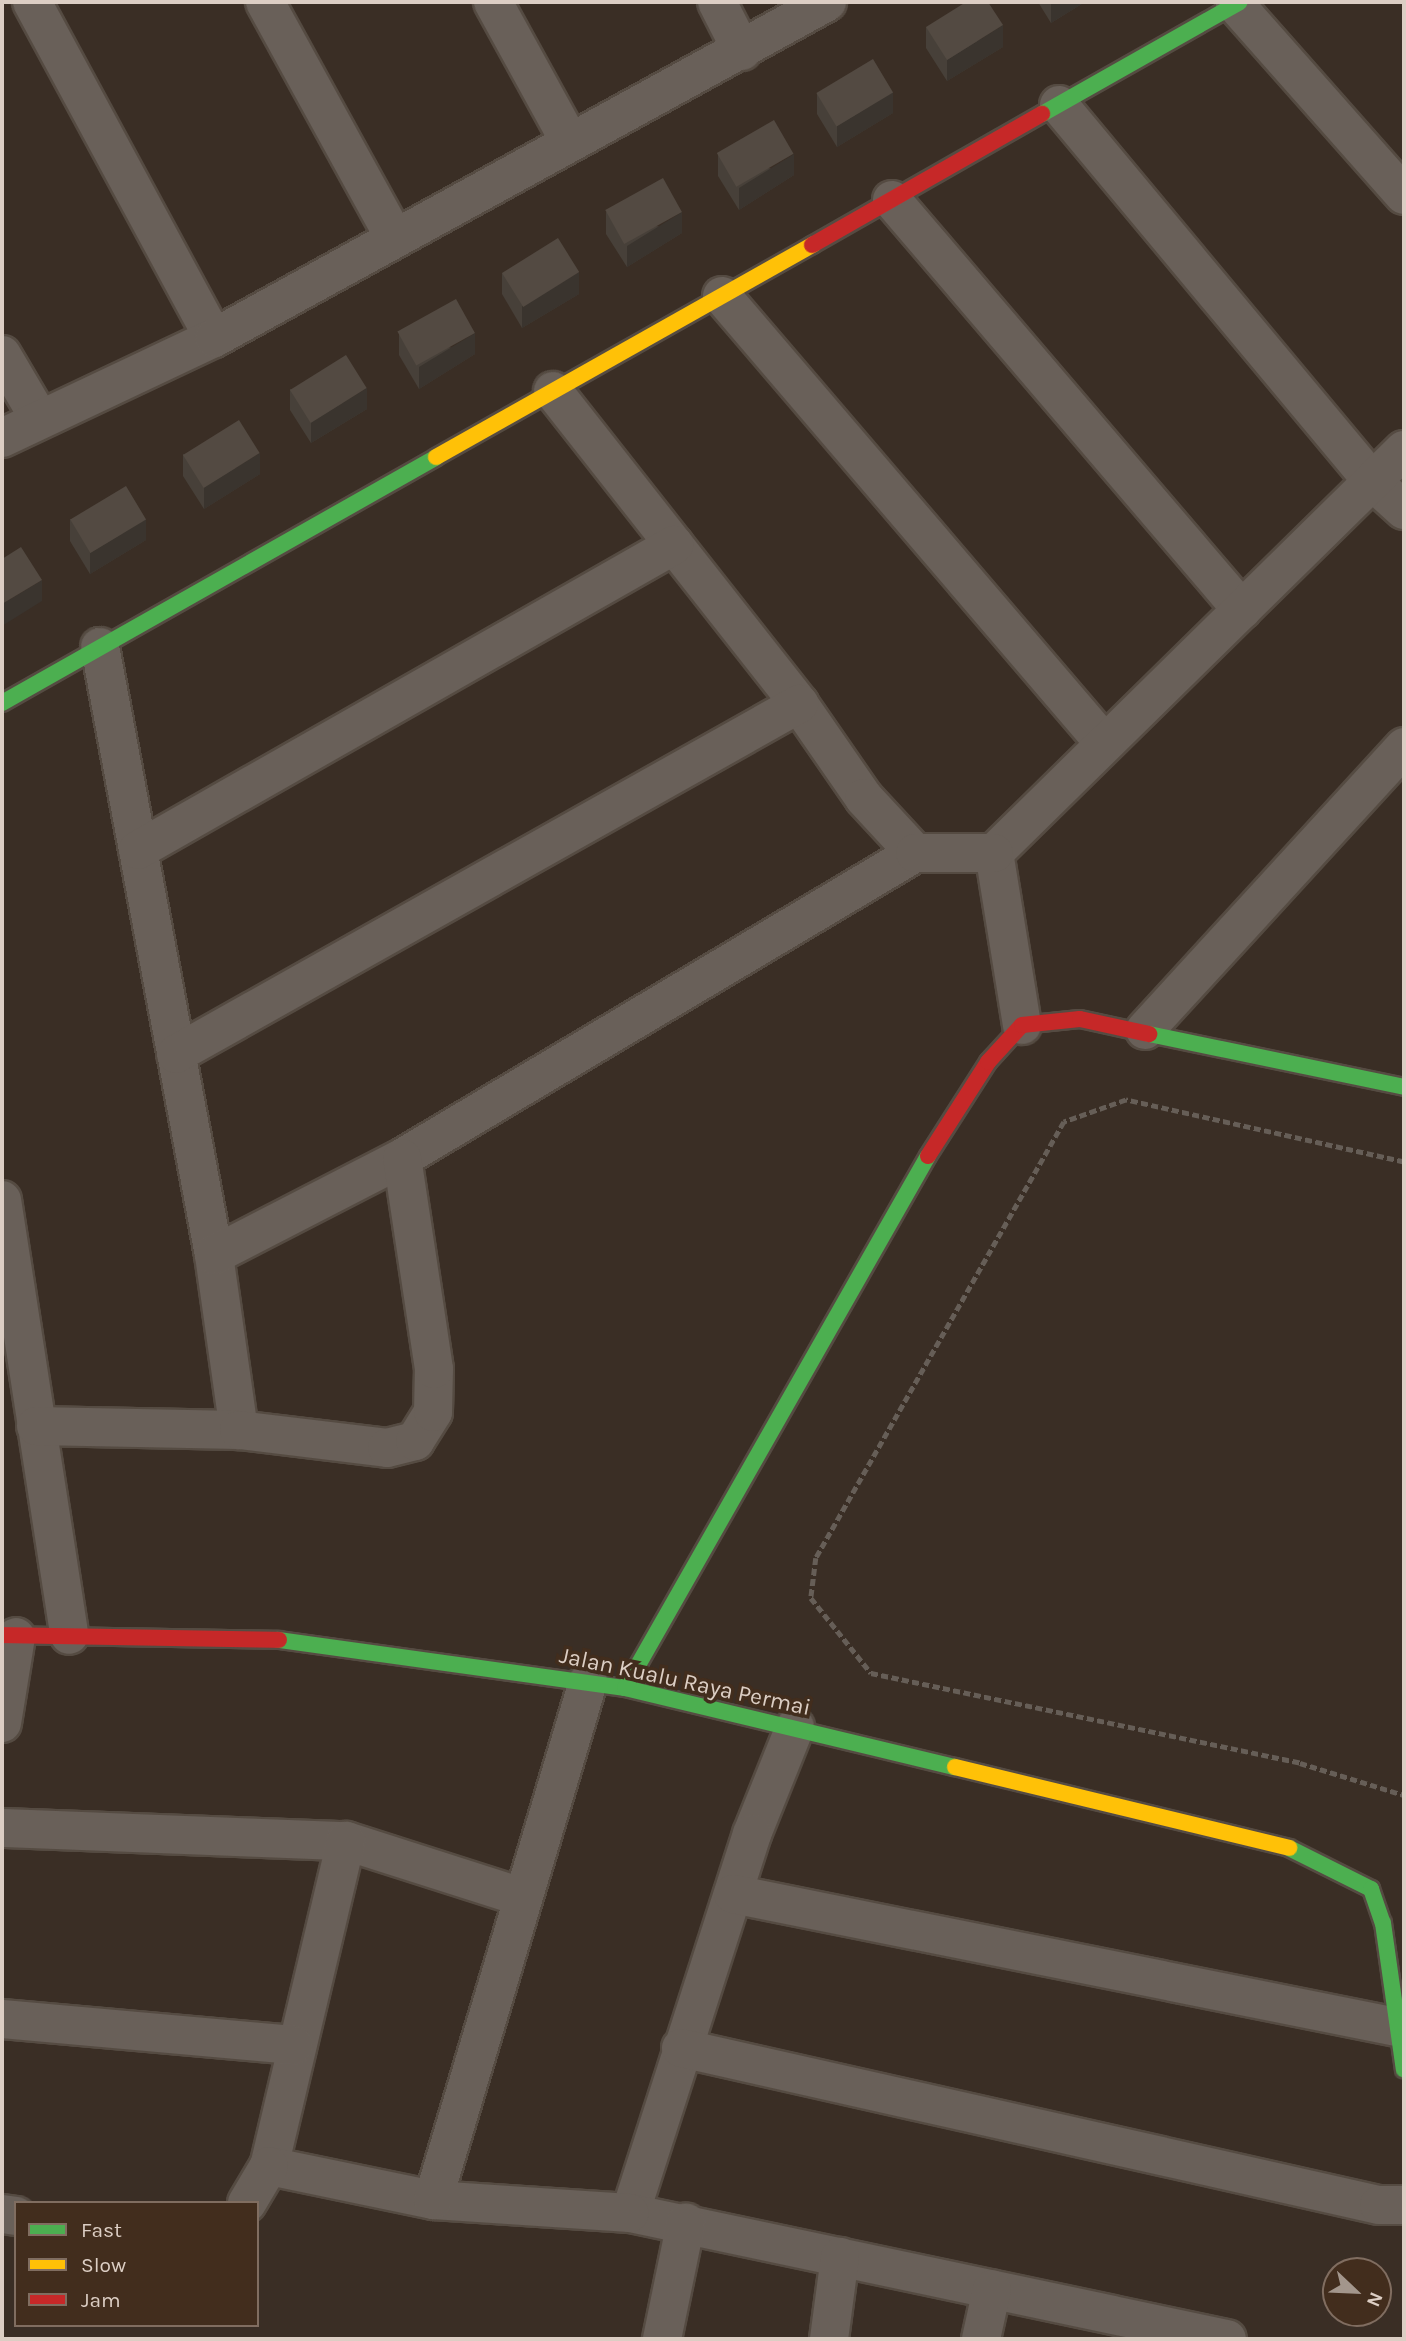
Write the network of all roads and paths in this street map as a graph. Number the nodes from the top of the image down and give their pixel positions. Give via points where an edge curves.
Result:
1 (32, 2) edge
2 (265, 2) edge
3 (493, 2) edge
4 (717, 2) edge
5 (827, 2) edge
6 (1238, 3) edge
7 (742, 51) junction
8 (1059, 105) junction
9 (569, 140) junction
10 (1404, 195) edge
11 (892, 200) junction
12 (393, 235) junction
13 (722, 296) junction
14 (214, 338) junction
15 (2, 355) edge
16 (553, 391) junction
17 (39, 418) junction
18 (2, 438) edge
19 (1404, 450) edge
20 (1373, 482) junction
21 (1404, 510) edge
22 (674, 545) junction
23 (1241, 610) junction
24 (100, 647) junction
25 (2, 703) edge
26 (799, 704) junction
27 (1105, 744) junction
28 (1396, 769) edge
29 (138, 850) junction
30 (915, 853) junction
31 (994, 853) junction
32 (1022, 1025) junction
33 (1145, 1030) junction
34 (176, 1054) junction
35 (1404, 1087) edge
36 (402, 1158) junction
37 (1404, 1163) edge
38 (2, 1200) edge
39 (214, 1255) junction
40 (37, 1426) junction
41 (239, 1430) junction
42 (69, 1634) junction
43 (9, 1636) edge
44 (588, 1682) junction
45 (625, 1688) junction
46 (2, 1723) edge
47 (795, 1727) junction
48 (1404, 1795) edge
49 (2, 1828) edge
50 (346, 1840) junction
51 (733, 1894) junction
52 (522, 1897) junction
53 (2, 2019) edge
54 (1396, 2027) junction
55 (294, 2045) junction
56 (681, 2048) junction
57 (1404, 2070) edge
58 (269, 2166) junction
59 (433, 2200) junction
60 (248, 2201) edge
61 (1404, 2205) edge
62 (630, 2213) junction
63 (686, 2222) junction
64 (840, 2257) junction
65 (992, 2289) junction
66 (1168, 2334) edge
67 (662, 2339) edge
68 (829, 2339) edge
69 (981, 2339) edge
70 (1227, 2339) edge

1 - 14 street
2 - 12 street
3 - 9 street
4 - 7 street
5 - 7 street
6 - 8 street
6 - 10 street
7 - 9 street
8 - 11 street
8 - 20 street
9 - 12 street
11 - 13 street
11 - 23 street
12 - 14 street
13 - 16 street
13 - 27 street
14 - 17 street
15 - 17 street
16 - 22 street
16 - 24 street
17 - 18 street
19 - 20 street
20 - 21 street
20 - 23 street
22 - 26 street
22 - 29 street
23 - 27 street
24 - 25 street
24 - 29 street
26 - 30 street via 864,798
26 - 34 street
27 - 31 street
28 - 33 street
29 - 34 street
30 - 31 street
30 - 36 street
31 - 32 street
32 - 33 street via 1080,1019
32 - 45 street via 988,1062 933,1148
33 - 35 street
34 - 39 street
36 - 39 street
36 - 41 street via 434,1369 433,1412 415,1441 387,1448
37 - 48 path via 1126,1100 1064,1122 816,1558 811,1598 871,1673 1300,1763
38 - 40 street
39 - 41 street
40 - 41 street
40 - 42 street
42 - 43 street, Jalan Kualu Raya Permai
42 - 44 street, Jalan Kualu Raya Permai via 246,1637
43 - 46 street
44 - 45 street, Jalan Kualu Raya Permai
44 - 52 street
45 - 47 street, Jalan Kualu Raya Permai
47 - 51 street
47 - 54 street, Jalan Kualu Raya Permai via 1308,1852 1371,1889 1383,1923
49 - 50 street
50 - 52 street
50 - 55 street
51 - 54 street
51 - 56 street
52 - 59 street
53 - 55 street
54 - 57 street, Jalan Kualu Raya Permai
55 - 58 street
56 - 61 street via 1379,2205
56 - 62 street
58 - 59 street
58 - 60 street
59 - 62 street
62 - 63 street
63 - 64 street
63 - 67 street
64 - 65 street
64 - 68 street
65 - 66 street
65 - 69 street
66 - 70 street

